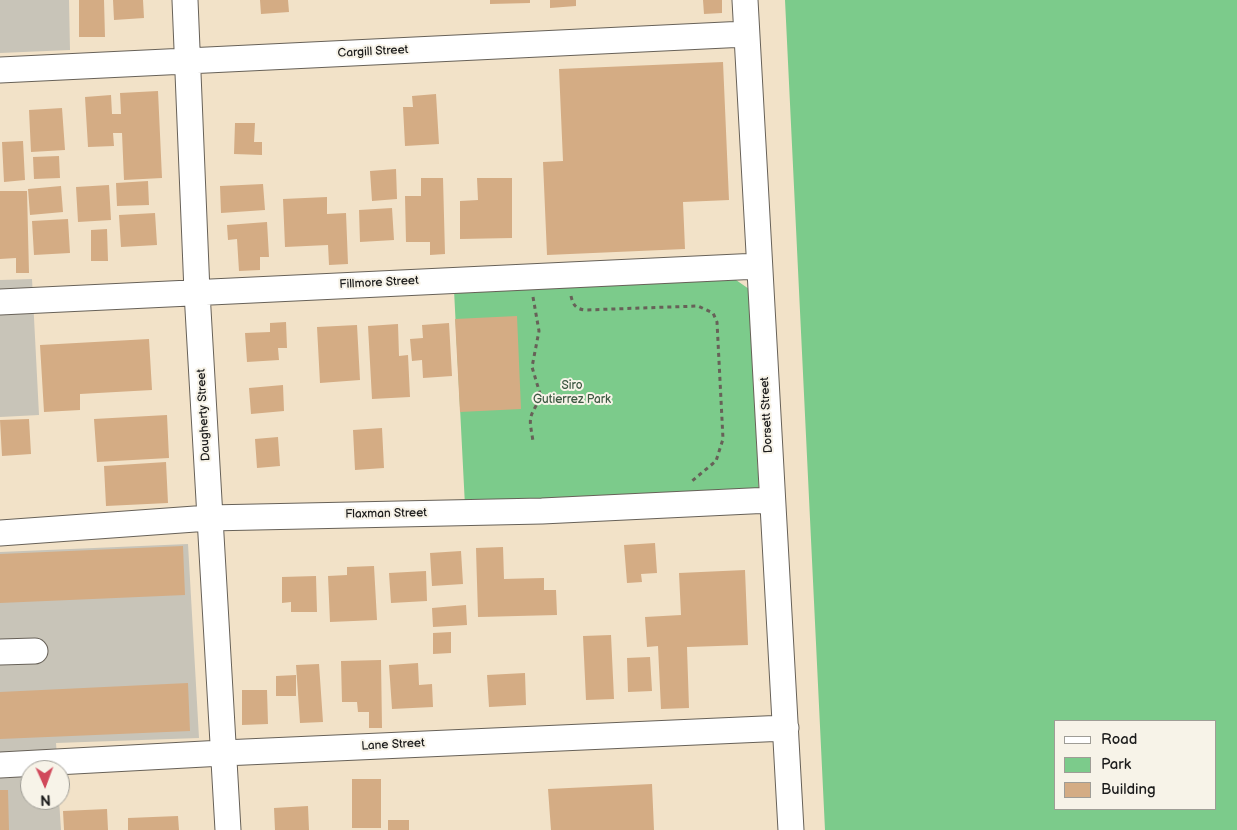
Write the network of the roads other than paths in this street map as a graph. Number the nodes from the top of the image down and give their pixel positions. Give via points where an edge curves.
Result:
1 (185, 0) edge
2 (744, 0) edge
3 (746, 34) junction
4 (188, 61) junction
5 (0, 70) edge
6 (759, 266) junction
7 (197, 292) junction
8 (0, 302) edge
9 (771, 500) junction
10 (209, 518) junction
11 (0, 533) edge
12 (35, 651) dead end
13 (0, 652) edge
14 (786, 728) junction
15 (223, 753) junction
16 (0, 766) edge
17 (228, 830) edge
18 (791, 830) edge

1 - 4 street, Daugherty Street
2 - 3 street, Dorsett Street
3 - 4 street, Cargill Street
3 - 6 street, Dorsett Street
4 - 5 street, Cargill Street
4 - 7 street, Daugherty Street
6 - 7 street, Fillmore Street via 534,293
6 - 9 street, Dorsett Street
7 - 8 street, Fillmore Street
7 - 10 street, Daugherty Street
9 - 10 street, Flaxman Street via 542,511
9 - 14 street, Dorsett Street
10 - 11 street, Flaxman Street
10 - 15 street, Daugherty Street
12 - 13 street
14 - 15 street, Lane Street
14 - 18 street, Dorsett Street
15 - 16 street, Lane Street
15 - 17 street, Daugherty Street

